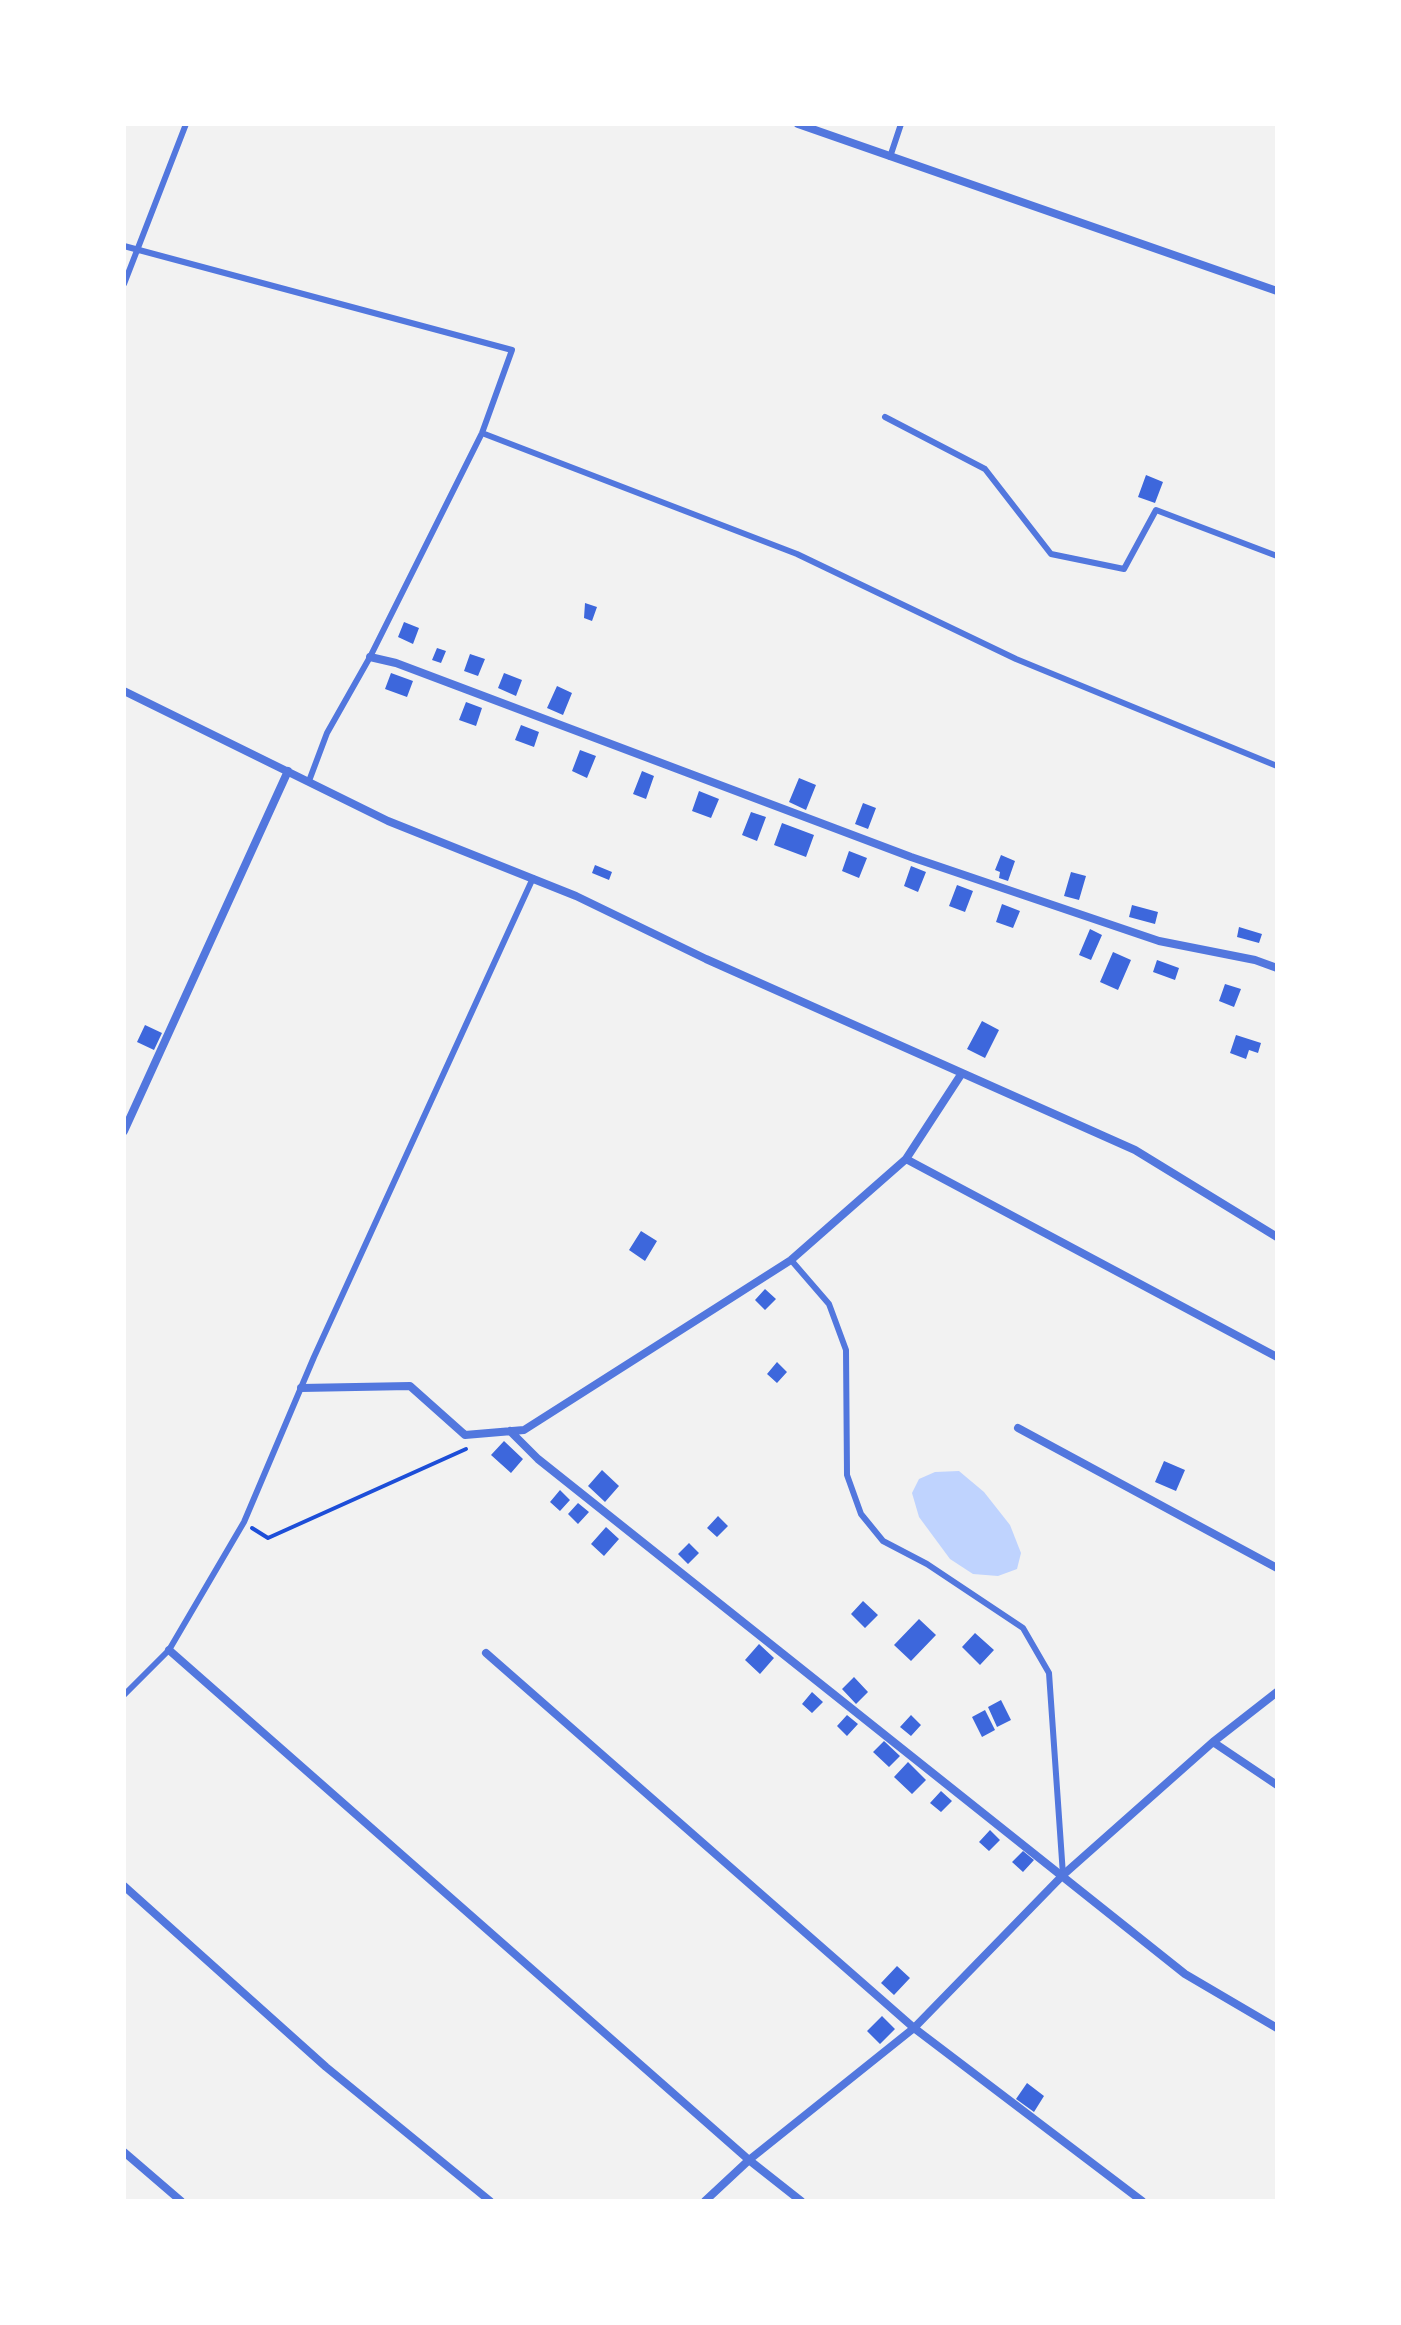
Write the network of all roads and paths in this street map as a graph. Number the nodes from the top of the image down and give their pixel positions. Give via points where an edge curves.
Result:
1 (186, 124) edge
2 (798, 124) edge
3 (901, 124) edge
4 (890, 157) junction
5 (124, 246) edge
6 (136, 252) junction
7 (124, 284) edge
8 (1277, 291) edge
9 (885, 417) dead end
10 (482, 433) junction
11 (1277, 556) edge
12 (370, 657) junction
13 (124, 691) edge
14 (1277, 766) edge
15 (288, 771) junction
16 (309, 781) junction
17 (533, 878) junction
18 (1277, 968) edge
19 (962, 1073) junction
20 (124, 1131) edge
21 (906, 1159) junction
22 (1277, 1237) edge
23 (791, 1260) junction
24 (1277, 1357) edge
25 (301, 1388) junction
26 (1018, 1428) dead end
27 (510, 1431) junction
28 (482, 1433) junction
29 (244, 1522) junction
30 (1277, 1568) edge
31 (169, 1650) junction
32 (486, 1653) dead end
33 (1277, 1692) edge
34 (124, 1695) edge
35 (1213, 1742) junction
36 (1277, 1785) edge
37 (1063, 1875) junction
38 (124, 1886) edge
39 (914, 2028) junction
40 (1277, 2028) edge
41 (124, 2152) edge
42 (749, 2160) junction
43 (181, 2201) edge
44 (490, 2201) edge
45 (705, 2201) edge
46 (801, 2201) edge
47 (1142, 2201) edge

1 - 6 lane
2 - 4 street
3 - 4 lane
4 - 8 street
5 - 6 lane
6 - 7 lane
6 - 10 lane via 512,350
9 - 11 lane via 985,469 1051,554 1124,569 1156,510
10 - 12 lane
10 - 14 lane via 797,554 1016,659
12 - 16 lane via 327,733
12 - 18 street via 911,857 1159,941
13 - 15 street
15 - 16 street
15 - 20 street
16 - 17 street via 388,821
17 - 19 street
17 - 25 lane
19 - 21 street
19 - 22 street via 1135,1150
21 - 23 street
21 - 24 street
23 - 27 street via 524,1430
23 - 37 lane via 829,1304 846,1350 847,1475 861,1514 883,1541 1023,1628 1049,1673
25 - 28 street via 410,1386 465,1435
25 - 29 lane
26 - 30 street
27 - 28 street
27 - 37 street via 538,1459
28 - 29 path via 467,1449 268,1538
29 - 31 lane
31 - 34 lane
31 - 42 street
32 - 39 street
33 - 35 street
35 - 36 street
35 - 37 street
37 - 39 street
37 - 40 street via 1185,1974
38 - 44 street via 326,2067
39 - 42 street
39 - 47 street
41 - 43 street
42 - 45 street
42 - 46 street

